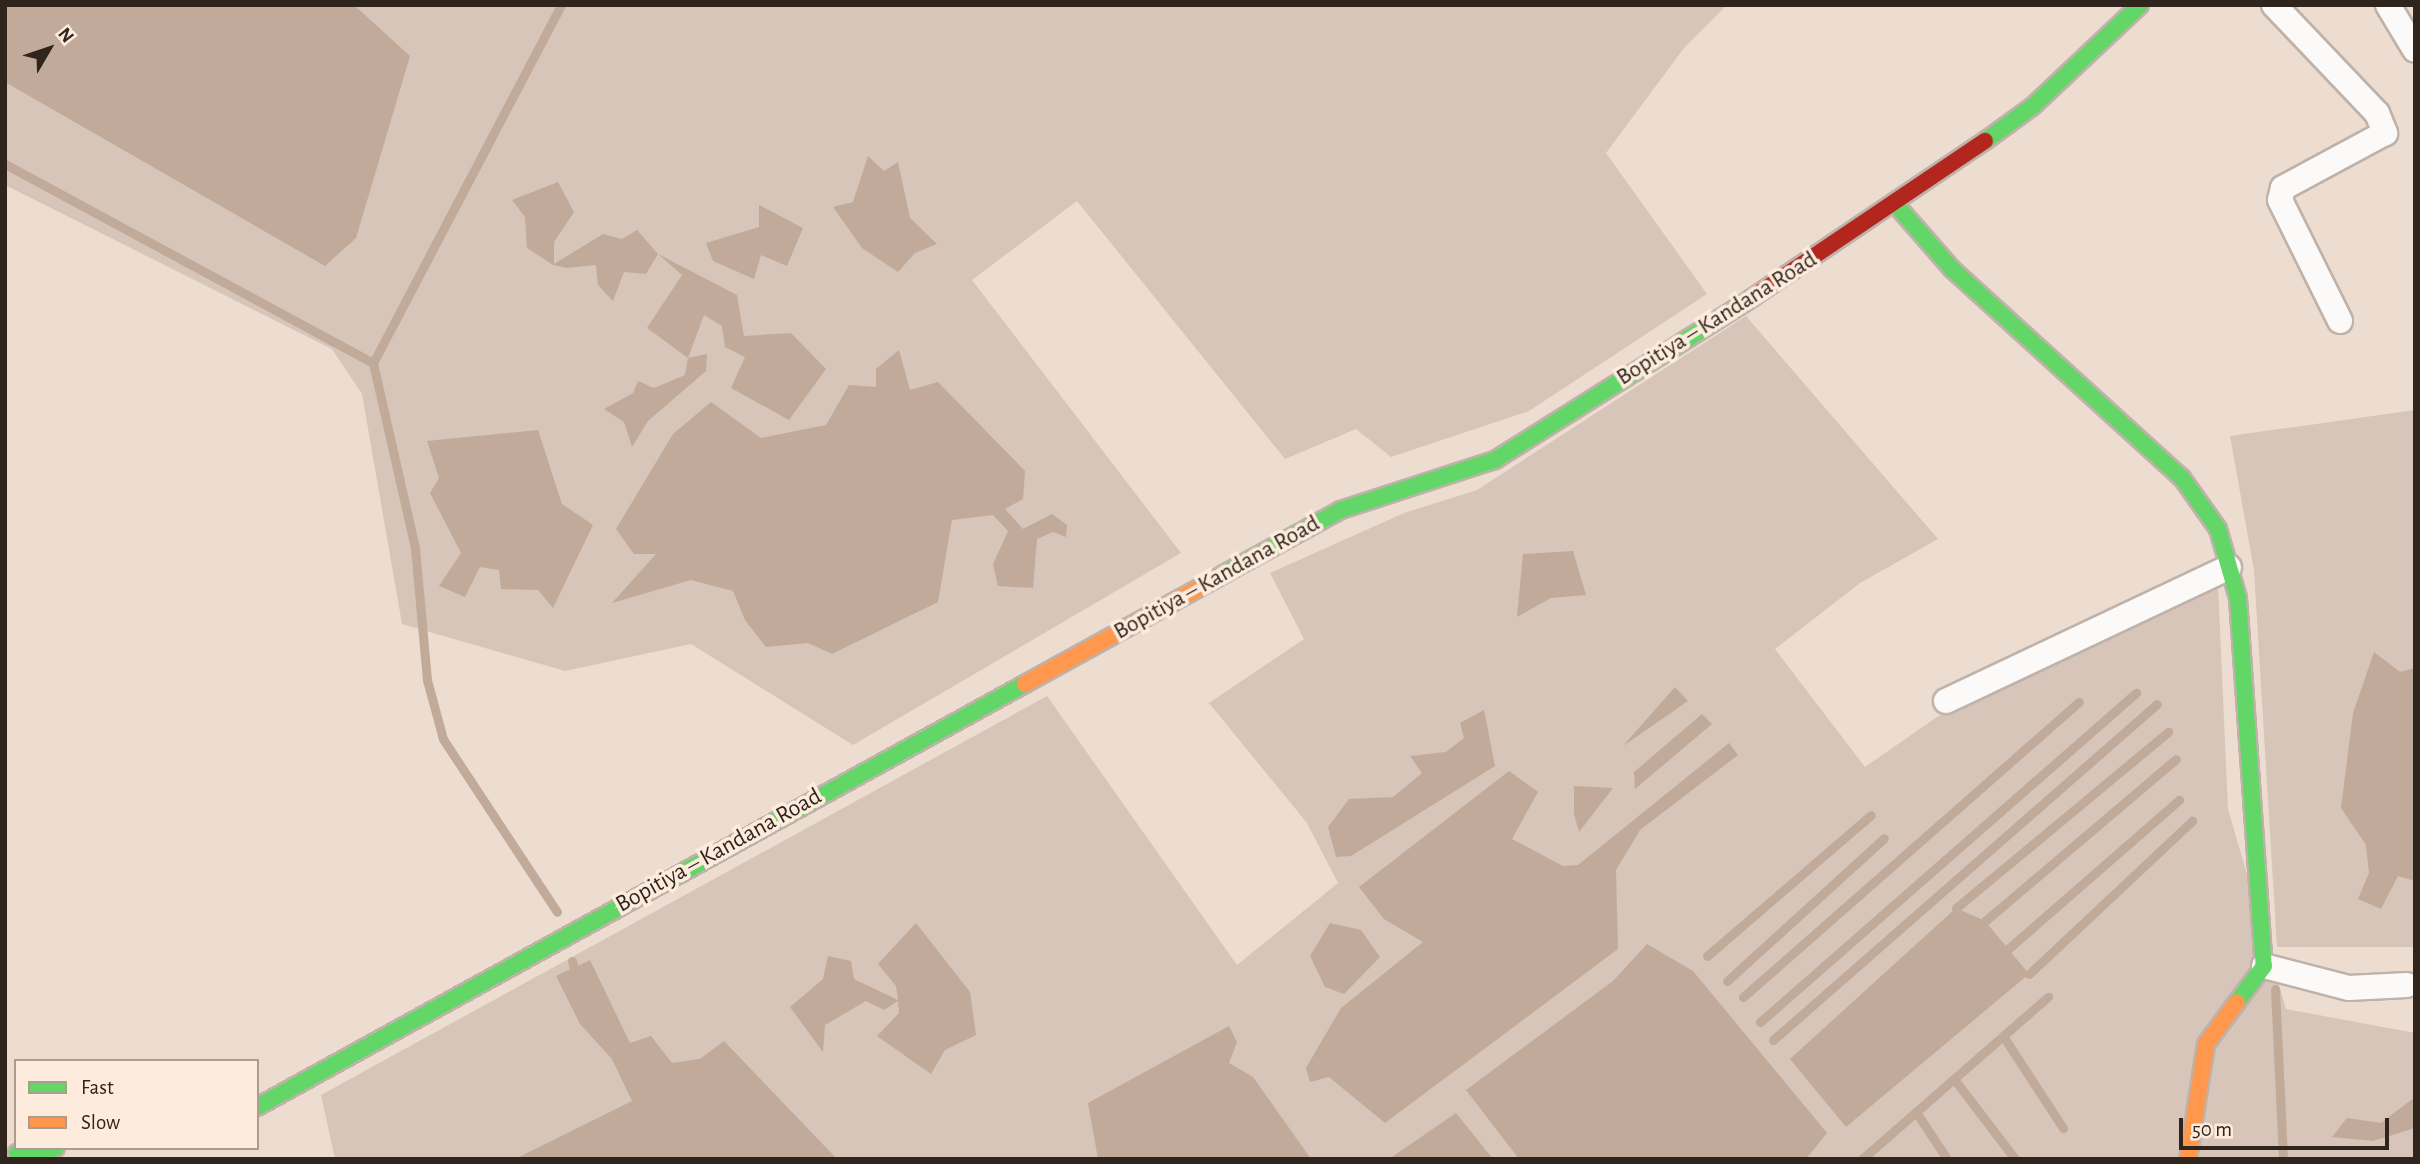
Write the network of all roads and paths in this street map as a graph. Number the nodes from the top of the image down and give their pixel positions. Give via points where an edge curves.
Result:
1 (2140, 5) edge
2 (2274, 5) edge
3 (2388, 5) edge
4 (2415, 50) edge
5 (1897, 206) junction
6 (2340, 321) dead end
7 (2229, 567) junction
8 (1946, 701) dead end
9 (2264, 966) junction
10 (2407, 985) dead end
11 (259, 1106) edge
12 (35, 1150) edge
13 (14, 1152) edge
14 (2188, 1159) edge

1 - 5 main road, Bopitiya – Kandana Road via 2032,106
2 - 6 street via 2376,113 2385,133 2283,188 2280,200
3 - 4 street
5 - 7 main road via 1952,268 2182,478 2218,529
5 - 11 main road, Bopitiya – Kandana Road via 1495,460 1341,510
7 - 8 street
7 - 9 main road via 2238,598
9 - 10 street via 2349,988
9 - 14 main road via 2206,1044
12 - 13 main road

